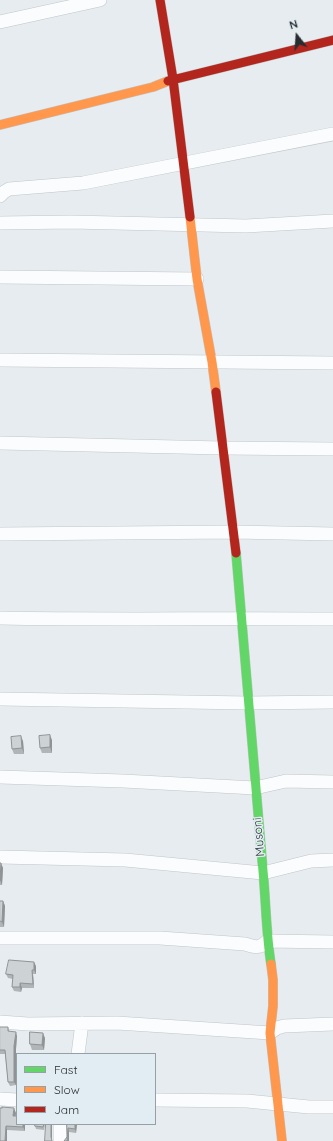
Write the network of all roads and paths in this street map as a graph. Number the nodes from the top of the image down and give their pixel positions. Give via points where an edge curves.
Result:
1 (100, 0) edge
2 (160, 0) edge
3 (0, 22) edge
4 (333, 40) edge
5 (173, 79) junction
6 (0, 125) edge
7 (333, 134) edge
8 (183, 164) junction
9 (0, 196) edge
10 (333, 221) edge
11 (0, 223) edge
12 (191, 226) junction
13 (0, 277) edge
14 (197, 279) junction
15 (0, 360) edge
16 (212, 362) junction
17 (333, 363) edge
18 (0, 443) edge
19 (222, 448) junction
20 (333, 449) edge
21 (234, 532) junction
22 (0, 534) edge
23 (333, 534) edge
24 (0, 618) edge
25 (241, 618) junction
26 (333, 619) edge
27 (0, 699) edge
28 (333, 702) edge
29 (248, 703) junction
30 (0, 777) edge
31 (333, 782) edge
32 (255, 788) junction
33 (0, 857) edge
34 (333, 860) edge
35 (263, 873) junction
36 (0, 938) edge
37 (267, 941) junction
38 (333, 942) edge
39 (0, 1022) edge
40 (82, 1023) junction
41 (333, 1024) edge
42 (270, 1033) junction
43 (78, 1053) edge
44 (0, 1099) edge
45 (16, 1100) edge
46 (156, 1100) edge
47 (277, 1103) junction
48 (333, 1107) edge
49 (60, 1125) edge
50 (60, 1141) edge
51 (282, 1141) edge

1 - 3 street
2 - 5 street, Musoni
4 - 5 street
5 - 6 street via 153,88
5 - 8 street, Musoni
7 - 8 street
8 - 9 street via 83,183 9,189
8 - 12 street, Musoni
10 - 12 street
11 - 12 street via 71,222
12 - 14 street, Musoni
13 - 14 street
14 - 16 street, Musoni
15 - 16 street
16 - 17 street
16 - 19 street, Musoni
18 - 19 street
19 - 20 street
19 - 21 street, Musoni
21 - 22 street
21 - 23 street
21 - 25 street, Musoni
24 - 25 street
25 - 26 street
25 - 29 street, Musoni
27 - 29 street
28 - 29 street
29 - 32 street, Musoni
30 - 32 street
31 - 32 street via 286,782
32 - 35 street, Musoni
33 - 35 street via 125,860
34 - 35 street via 311,861
35 - 37 street, Musoni
36 - 37 street via 160,938 258,947 264,946
37 - 38 street
37 - 42 street, Musoni via 273,980
39 - 40 street
40 - 42 street
40 - 43 street
41 - 42 street via 284,1026
42 - 47 street, Musoni
44 - 45 street
46 - 47 street
47 - 48 street
47 - 51 street, Musoni via 282,1125
49 - 50 street

